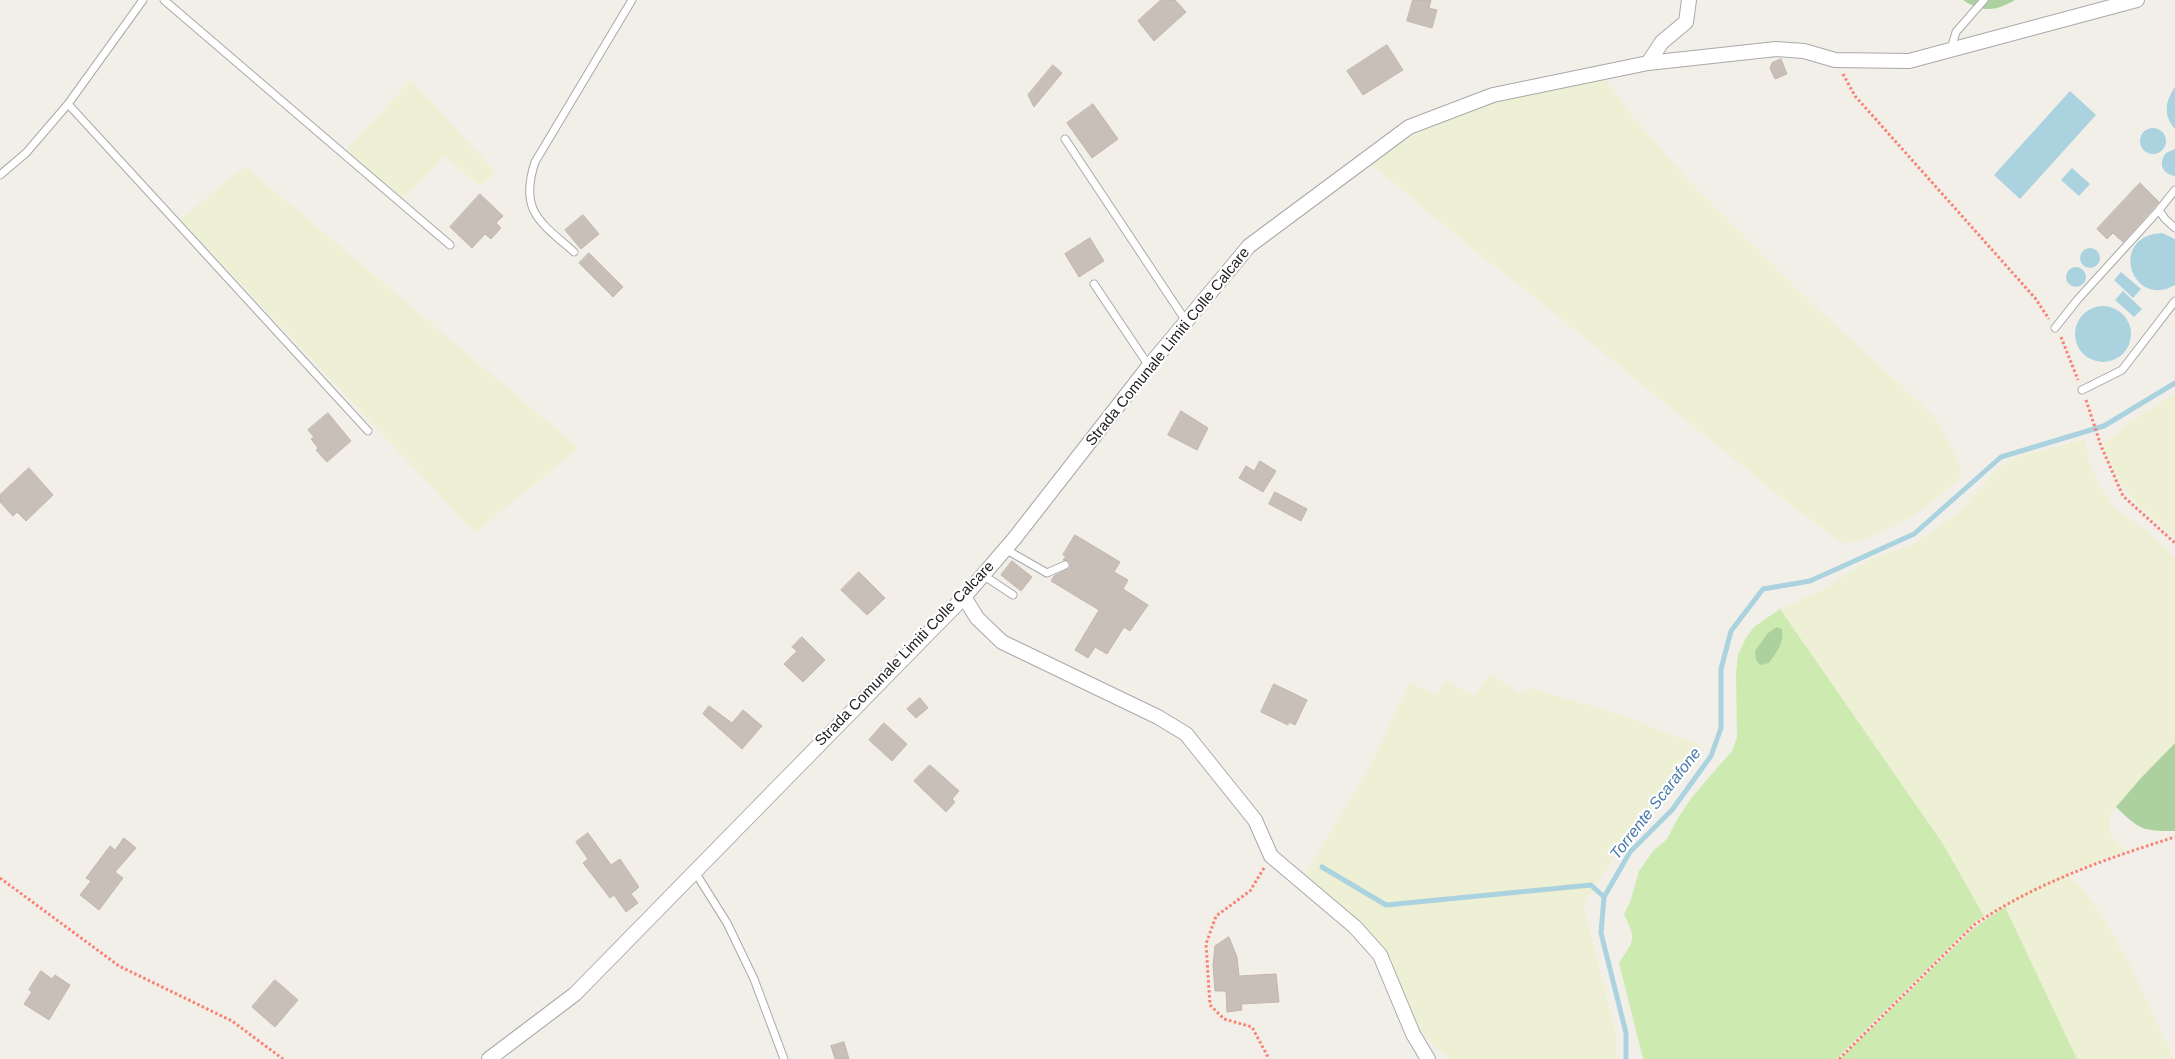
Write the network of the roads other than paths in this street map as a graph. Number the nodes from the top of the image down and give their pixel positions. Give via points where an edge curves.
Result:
1 (143, 0) edge
2 (164, 0) edge
3 (632, 0) edge
4 (1689, 0) edge
5 (1984, 0) edge
6 (2137, 0) edge
7 (1951, 49) junction
8 (1648, 63) junction
9 (68, 104) junction
10 (1065, 139) dead end
11 (0, 176) edge
12 (2175, 190) edge
13 (2159, 210) junction
14 (2175, 228) edge
15 (450, 245) dead end
16 (574, 252) dead end
17 (1094, 284) dead end
18 (2175, 301) edge
19 (1186, 321) junction
20 (2055, 328) road end
21 (1149, 366) junction
22 (2082, 390) road end
23 (368, 431) dead end
24 (1005, 549) junction
25 (1065, 565) dead end
26 (983, 575) junction
27 (1013, 595) dead end
28 (964, 596) junction
29 (694, 872) junction
30 (489, 1059) edge
31 (784, 1059) edge
32 (1428, 1059) edge

1 - 9 lane
2 - 15 lane
3 - 16 lane via 535,162 530,178 529,198 533,212
4 - 8 street via 1686,22 1662,42
5 - 7 lane via 1956,32
6 - 7 street, Strada Comunale Limiti Colle Calcare
7 - 8 street, Strada Comunale Limiti Colle Calcare via 1909,60 1835,60 1804,51 1776,49
8 - 19 street, Strada Comunale Limiti Colle Calcare via 1493,95 1409,127 1249,246
9 - 11 lane via 26,153
9 - 23 lane
10 - 19 lane
12 - 13 lane
13 - 14 lane
13 - 20 lane
17 - 21 lane
18 - 22 lane via 2122,370
19 - 21 street, Strada Comunale Limiti Colle Calcare
21 - 24 street, Strada Comunale Limiti Colle Calcare
24 - 25 lane via 1047,573
24 - 26 street, Strada Comunale Limiti Colle Calcare
26 - 27 lane
26 - 28 street, Strada Comunale Limiti Colle Calcare
28 - 29 street, Strada Comunale Limiti Colle Calcare
28 - 32 street via 978,618 1002,642 1158,717 1186,734 1255,820 1271,856 1355,927 1380,955 1413,1034
29 - 30 street, Strada Comunale Limiti Colle Calcare via 574,994
29 - 31 lane via 727,923 754,979

